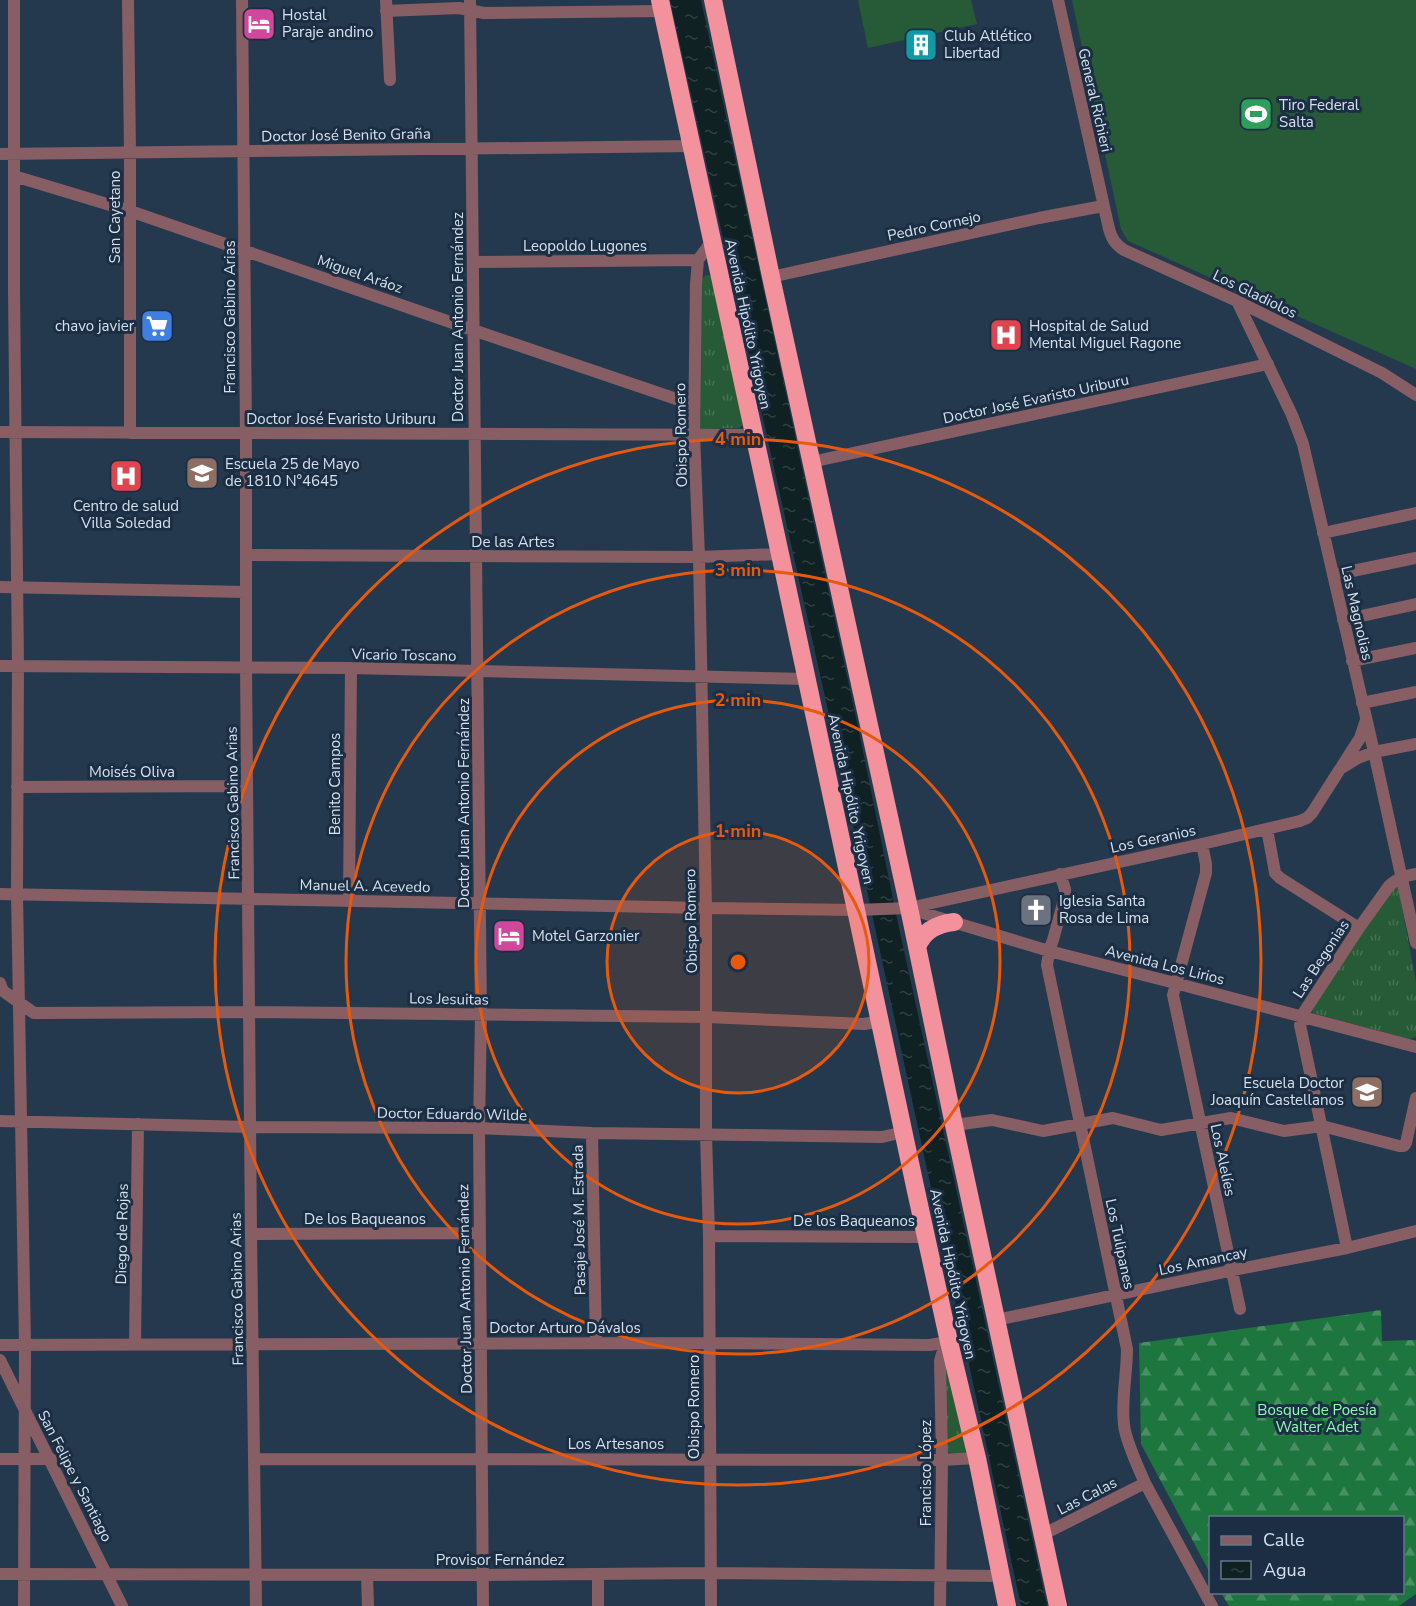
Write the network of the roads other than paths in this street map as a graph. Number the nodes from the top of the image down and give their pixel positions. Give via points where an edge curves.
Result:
1 (15, 0) edge
2 (128, 0) edge
3 (242, 0) edge
4 (713, 0) edge
5 (1058, 0) edge
6 (386, 5) edge
7 (470, 5) edge
8 (661, 6) edge
9 (390, 80) dead end
10 (692, 146) junction
11 (472, 148) junction
12 (243, 151) junction
13 (130, 152) junction
14 (0, 154) edge
15 (15, 154) junction
16 (14, 176) junction
17 (1103, 206) junction
18 (130, 210) junction
19 (712, 241) junction
20 (245, 250) junction
21 (698, 260) junction
22 (473, 262) junction
23 (771, 277) junction
24 (0, 291) edge
25 (14, 291) junction
26 (1237, 301) junction
27 (473, 330) junction
28 (1268, 364) junction
29 (1416, 395) edge
30 (694, 405) junction
31 (0, 432) edge
32 (15, 433) junction
33 (130, 434) junction
34 (246, 434) junction
35 (694, 434) junction
36 (474, 435) junction
37 (754, 435) junction
38 (811, 462) junction
39 (1416, 513) edge
40 (1323, 533) junction
41 (780, 554) junction
42 (246, 555) junction
43 (476, 557) junction
44 (699, 557) junction
45 (1416, 558) edge
46 (1333, 575) junction
47 (0, 587) edge
48 (17, 588) junction
49 (246, 592) junction
50 (1416, 604) edge
51 (1343, 620) junction
52 (1416, 648) edge
53 (1352, 661) junction
54 (0, 666) edge
55 (18, 666) junction
56 (246, 668) junction
57 (351, 669) junction
58 (478, 671) junction
59 (702, 677) junction
60 (806, 679) junction
61 (1416, 692) edge
62 (1362, 703) junction
63 (1366, 719) junction
64 (1416, 744) edge
65 (1374, 752) junction
66 (1340, 769) junction
67 (247, 786) junction
68 (17, 787) junction
69 (1267, 829) junction
70 (1202, 844) junction
71 (1416, 873) edge
72 (1060, 874) junction
73 (1402, 877) junction
74 (0, 894) edge
75 (17, 894) junction
76 (249, 899) junction
77 (349, 900) junction
78 (479, 903) junction
79 (706, 908) junction
80 (909, 908) junction
81 (857, 910) junction
82 (954, 922) junction
83 (1359, 928) junction
84 (1416, 943) edge
85 (917, 947) junction
86 (1049, 951) junction
87 (0, 983) edge
88 (1175, 983) junction
89 (19, 1003) junction
90 (250, 1012) junction
91 (481, 1015) junction
92 (707, 1017) junction
93 (1302, 1017) junction
94 (881, 1021) junction
95 (1416, 1047) edge
96 (1416, 1098) edge
97 (0, 1121) edge
98 (21, 1122) junction
99 (138, 1124) junction
100 (1080, 1124) junction
101 (1200, 1124) junction
102 (954, 1125) junction
103 (1322, 1126) junction
104 (250, 1127) junction
105 (479, 1128) junction
106 (592, 1132) junction
107 (904, 1132) junction
108 (706, 1134) junction
109 (1416, 1231) edge
110 (480, 1233) junction
111 (251, 1234) junction
112 (709, 1236) junction
113 (926, 1237) junction
114 (1347, 1248) junction
115 (1232, 1270) junction
116 (1116, 1294) junction
117 (1240, 1309) dead end
118 (996, 1320) junction
119 (949, 1342) junction
120 (481, 1343) junction
121 (596, 1343) junction
122 (709, 1343) junction
123 (253, 1344) junction
124 (0, 1345) edge
125 (25, 1345) junction
126 (135, 1345) junction
127 (0, 1360) edge
128 (25, 1410) junction
129 (977, 1458) junction
130 (0, 1459) edge
131 (25, 1459) junction
132 (254, 1459) junction
133 (482, 1459) junction
134 (709, 1459) junction
135 (51, 1460) junction
136 (942, 1460) junction
137 (1145, 1483) junction
138 (1042, 1535) junction
139 (710, 1573) junction
140 (0, 1574) edge
141 (24, 1574) junction
142 (107, 1574) junction
143 (256, 1574) junction
144 (598, 1574) junction
145 (368, 1575) junction
146 (483, 1575) junction
147 (940, 1576) junction
148 (1000, 1576) junction
149 (24, 1606) edge
150 (122, 1606) edge
151 (256, 1606) edge
152 (368, 1606) edge
153 (483, 1606) edge
154 (598, 1606) edge
155 (711, 1606) edge
156 (940, 1606) edge
157 (1007, 1606) edge
158 (1058, 1606) edge
159 (1212, 1606) edge

1 - 15 street
2 - 13 street, San Cayetano
3 - 12 street, Francisco Gabino Arias
4 - 23 highway
5 - 17 street, General Richieri
6 - 7 street
6 - 9 street
7 - 8 street via 484,13
7 - 11 street, Doctor Juan Antonio Fernández
8 - 10 highway, Avenida Hipólito Yrigoyen
10 - 11 street, Doctor José Benito Graña
10 - 19 highway, Avenida Hipólito Yrigoyen
11 - 12 street, Doctor José Benito Graña
11 - 22 street, Doctor Juan Antonio Fernández
12 - 13 street, Doctor José Benito Graña
12 - 20 street, Francisco Gabino Arias
13 - 15 street, Doctor José Benito Graña
13 - 18 street, San Cayetano
14 - 15 street, Doctor José Benito Graña
15 - 16 street
16 - 18 street, Miguel Aráoz
16 - 25 street
17 - 23 street, Pedro Cornejo
17 - 26 street, Los Gladiolos via 1112,239 1124,250
18 - 20 street, Miguel Aráoz
18 - 33 street, San Cayetano
19 - 21 street
19 - 37 highway, Avenida Hipólito Yrigoyen
20 - 27 street, Miguel Aráoz
20 - 34 street, Francisco Gabino Arias
21 - 22 street, Leopoldo Lugones
21 - 30 street, Obispo Romero
22 - 27 street, Doctor Juan Antonio Fernández
23 - 38 highway
24 - 25 street
25 - 32 street
26 - 28 street, Las Magnolias
26 - 29 street, Los Gladiolos via 1382,372
27 - 30 street, Miguel Aráoz
27 - 36 street, Doctor Juan Antonio Fernández
28 - 38 street, Doctor José Evaristo Uriburu
28 - 40 street, Las Magnolias via 1301,436
30 - 35 street, Obispo Romero
31 - 32 street, Doctor José Evaristo Uriburu
32 - 33 street, Doctor José Evaristo Uriburu
32 - 48 street
33 - 34 street, Doctor José Evaristo Uriburu
34 - 36 street, Doctor José Evaristo Uriburu
34 - 42 street, Francisco Gabino Arias
35 - 36 street, Doctor José Evaristo Uriburu
35 - 37 street, Doctor José Evaristo Uriburu
35 - 44 street, Obispo Romero
36 - 43 street, Doctor Juan Antonio Fernández
37 - 41 highway, Avenida Hipólito Yrigoyen
38 - 80 highway
39 - 40 street
40 - 46 street, Las Magnolias
41 - 44 street, De las Artes
41 - 60 highway, Avenida Hipólito Yrigoyen
42 - 43 street, De las Artes
42 - 49 street, Francisco Gabino Arias
43 - 44 street, De las Artes
43 - 58 street, Doctor Juan Antonio Fernández
44 - 59 street, Obispo Romero
45 - 46 street
46 - 51 street, Las Magnolias
47 - 48 street
48 - 49 street
48 - 55 street
49 - 56 street, Francisco Gabino Arias
50 - 51 street
51 - 53 street, Las Magnolias
52 - 53 street
53 - 62 street, Las Magnolias
54 - 55 street, Vicario Toscano
55 - 56 street, Vicario Toscano
55 - 68 street
56 - 57 street, Vicario Toscano
56 - 67 street, Francisco Gabino Arias
57 - 58 street, Vicario Toscano
57 - 77 street, Benito Campos
58 - 59 street, Vicario Toscano
58 - 78 street, Doctor Juan Antonio Fernández
59 - 60 street, Vicario Toscano
59 - 79 street, Obispo Romero
60 - 81 highway, Avenida Hipólito Yrigoyen
61 - 62 street
62 - 63 street, Las Magnolias
63 - 65 street, Las Magnolias
63 - 66 street via 1360,738
64 - 65 street, Los Geranios
65 - 66 street, Los Geranios
65 - 73 street, Las Magnolias
66 - 69 street, Los Geranios via 1307,818
67 - 68 street, Moisés Oliva
67 - 76 street, Francisco Gabino Arias
68 - 75 street
69 - 70 street, Los Geranios
69 - 83 street via 1275,873
70 - 72 street, Los Geranios
70 - 88 street, Los Alelíes via 1206,873
71 - 73 street
72 - 80 street, Los Geranios
72 - 86 street, Los Tulipanes via 1065,896
73 - 83 street, Las Begonias via 1389,886
73 - 84 street, Las Magnolias
74 - 75 street, Manuel A. Acevedo
75 - 76 street, Manuel A. Acevedo
75 - 89 street
76 - 77 street, Manuel A. Acevedo
76 - 90 street, Francisco Gabino Arias
77 - 78 street, Manuel A. Acevedo
78 - 79 street, Manuel A. Acevedo
78 - 91 street, Doctor Juan Antonio Fernández
79 - 81 street, Manuel A. Acevedo
79 - 92 street, Obispo Romero
80 - 81 street, Manuel A. Acevedo
80 - 82 street, Avenida Los Lirios
80 - 85 highway
81 - 94 highway, Avenida Hipólito Yrigoyen
82 - 85 highway via 927,932
82 - 86 street, Avenida Los Lirios
83 - 93 street, Las Begonias
85 - 102 highway
86 - 88 street, Avenida Los Lirios
86 - 100 street, Los Tulipanes via 1047,965
87 - 89 street via 3,992
88 - 93 street, Avenida Los Lirios
88 - 101 street, Los Alelíes via 1173,995
89 - 90 street, Los Jesuitas via 34,1012
89 - 98 street
90 - 91 street, Los Jesuitas
90 - 104 street, Francisco Gabino Arias
91 - 92 street, Los Jesuitas
91 - 105 street, Doctor Juan Antonio Fernández
92 - 94 street, Los Jesuitas via 864,1024
92 - 108 street, Obispo Romero
93 - 95 street, Avenida Los Lirios
93 - 103 street, Las Begonias via 1300,1029
94 - 107 highway, Avenida Hipólito Yrigoyen
96 - 103 street via 1404,1146
97 - 98 street, Doctor Eduardo Wilde
98 - 99 street, Doctor Eduardo Wilde
98 - 125 street
99 - 104 street, Doctor Eduardo Wilde
99 - 126 street, Diego de Rojas
100 - 101 street via 1113,1118 1161,1130
100 - 102 street via 1043,1131 992,1120
100 - 116 street, Los Tulipanes
101 - 103 street via 1231,1118 1284,1131
101 - 115 street, Los Alelíes
102 - 118 highway
103 - 114 street, Las Begonias
104 - 105 street, Doctor Eduardo Wilde
104 - 111 street, Francisco Gabino Arias
105 - 106 street, Doctor Eduardo Wilde
105 - 110 street, Doctor Juan Antonio Fernández
106 - 108 street, Doctor Eduardo Wilde
106 - 121 street, Pasaje José M. Estrada
107 - 108 street, Doctor Eduardo Wilde via 882,1137
107 - 113 highway, Avenida Hipólito Yrigoyen
108 - 112 street, Obispo Romero
109 - 114 street, Los Amancay
110 - 111 street, De los Baqueanos
110 - 120 street, Doctor Juan Antonio Fernández
111 - 123 street, Francisco Gabino Arias
112 - 113 street, De los Baqueanos
112 - 122 street, Obispo Romero
113 - 119 highway, Avenida Hipólito Yrigoyen
114 - 115 street, Los Amancay
115 - 116 street, Los Amancay
115 - 117 street, Los Alelíes
116 - 118 street, Los Amancay
116 - 137 street, Los Tulipanes via 1127,1349 1124,1430
118 - 138 highway
119 - 122 street, Doctor Arturo Dávalos
119 - 129 highway, Avenida Hipólito Yrigoyen
119 - 136 street, Francisco López via 940,1361
120 - 121 street, Doctor Arturo Dávalos
120 - 123 street, Doctor Arturo Dávalos
120 - 133 street, Doctor Juan Antonio Fernández
121 - 122 street, Doctor Arturo Dávalos
122 - 134 street, Obispo Romero
123 - 126 street, Doctor Arturo Dávalos
123 - 132 street, Francisco Gabino Arias
124 - 125 street, Doctor Arturo Dávalos
125 - 126 street, Doctor Arturo Dávalos
125 - 128 street
127 - 128 street, San Felipe y Santiago
128 - 131 street
128 - 135 street, San Felipe y Santiago
129 - 136 street, Los Artesanos
129 - 148 highway, Avenida Hipólito Yrigoyen
130 - 131 street
131 - 135 street
131 - 141 street
132 - 133 street, Los Artesanos
132 - 143 street, Francisco Gabino Arias
133 - 134 street, Los Artesanos
133 - 146 street, Doctor Juan Antonio Fernández
134 - 136 street, Los Artesanos
134 - 139 street, Obispo Romero
135 - 142 street, San Felipe y Santiago
136 - 147 street, Francisco López
137 - 138 street, Las Calas
137 - 159 street, Los Tulipanes
138 - 158 highway
139 - 144 street, Provisor Fernández
139 - 147 street, Provisor Fernández
139 - 155 street, Obispo Romero
140 - 141 street, Provisor Fernández
141 - 142 street, Provisor Fernández
141 - 149 street
142 - 143 street, Provisor Fernández
142 - 150 street, San Felipe y Santiago
143 - 145 street, Provisor Fernández
143 - 151 street, Francisco Gabino Arias
144 - 146 street, Provisor Fernández
144 - 154 street
145 - 146 street, Provisor Fernández
145 - 152 street
146 - 153 street, Doctor Juan Antonio Fernández
147 - 148 street, Provisor Fernández
147 - 156 street, Francisco López
148 - 157 highway, Avenida Hipólito Yrigoyen

